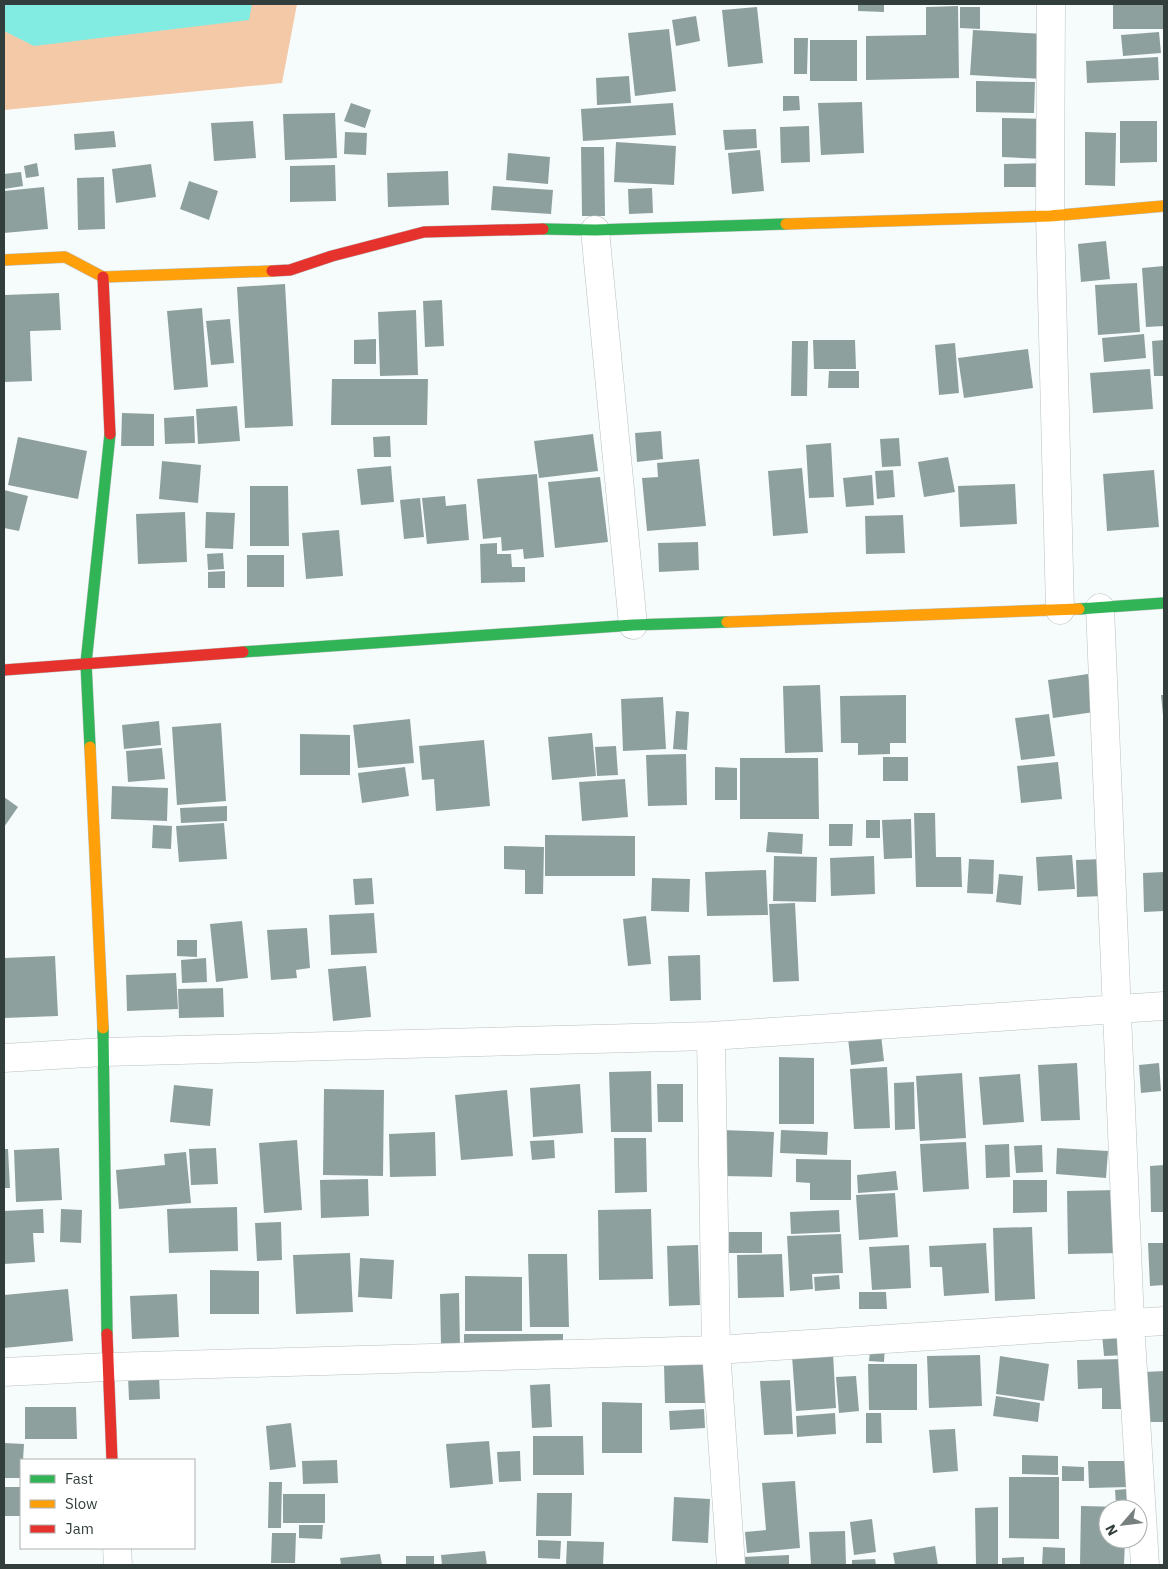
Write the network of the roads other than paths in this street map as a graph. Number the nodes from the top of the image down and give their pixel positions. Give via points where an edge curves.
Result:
1 (1051, 4) edge
2 (1164, 206) edge
3 (1050, 216) junction
4 (594, 230) junction
5 (4, 260) edge
6 (103, 277) junction
7 (1164, 603) edge
8 (1100, 608) junction
9 (1060, 610) junction
10 (633, 625) junction
11 (86, 663) junction
12 (4, 670) edge
13 (1164, 1006) edge
14 (1116, 1008) junction
15 (711, 1036) junction
16 (104, 1052) junction
17 (4, 1058) edge
18 (1164, 1321) edge
19 (1130, 1322) junction
20 (716, 1350) junction
21 (107, 1366) junction
22 (4, 1372) edge
23 (112, 1459) edge
24 (117, 1549) edge
25 (118, 1565) edge
26 (731, 1565) edge
27 (1145, 1565) edge

1 - 3 street
2 - 3 street
3 - 4 street
3 - 9 street
4 - 6 street via 424,232 290,270
4 - 10 street
5 - 6 street via 64,257
6 - 11 street via 111,428
7 - 8 street
8 - 9 street
8 - 14 street
9 - 10 street
10 - 11 street
11 - 12 street
11 - 16 street
13 - 14 street
14 - 15 street
14 - 19 street
15 - 16 street
15 - 20 street
16 - 17 street
16 - 21 street
18 - 19 street
19 - 20 street
19 - 27 street
20 - 21 street
20 - 26 street
21 - 22 street
21 - 23 street
24 - 25 street

